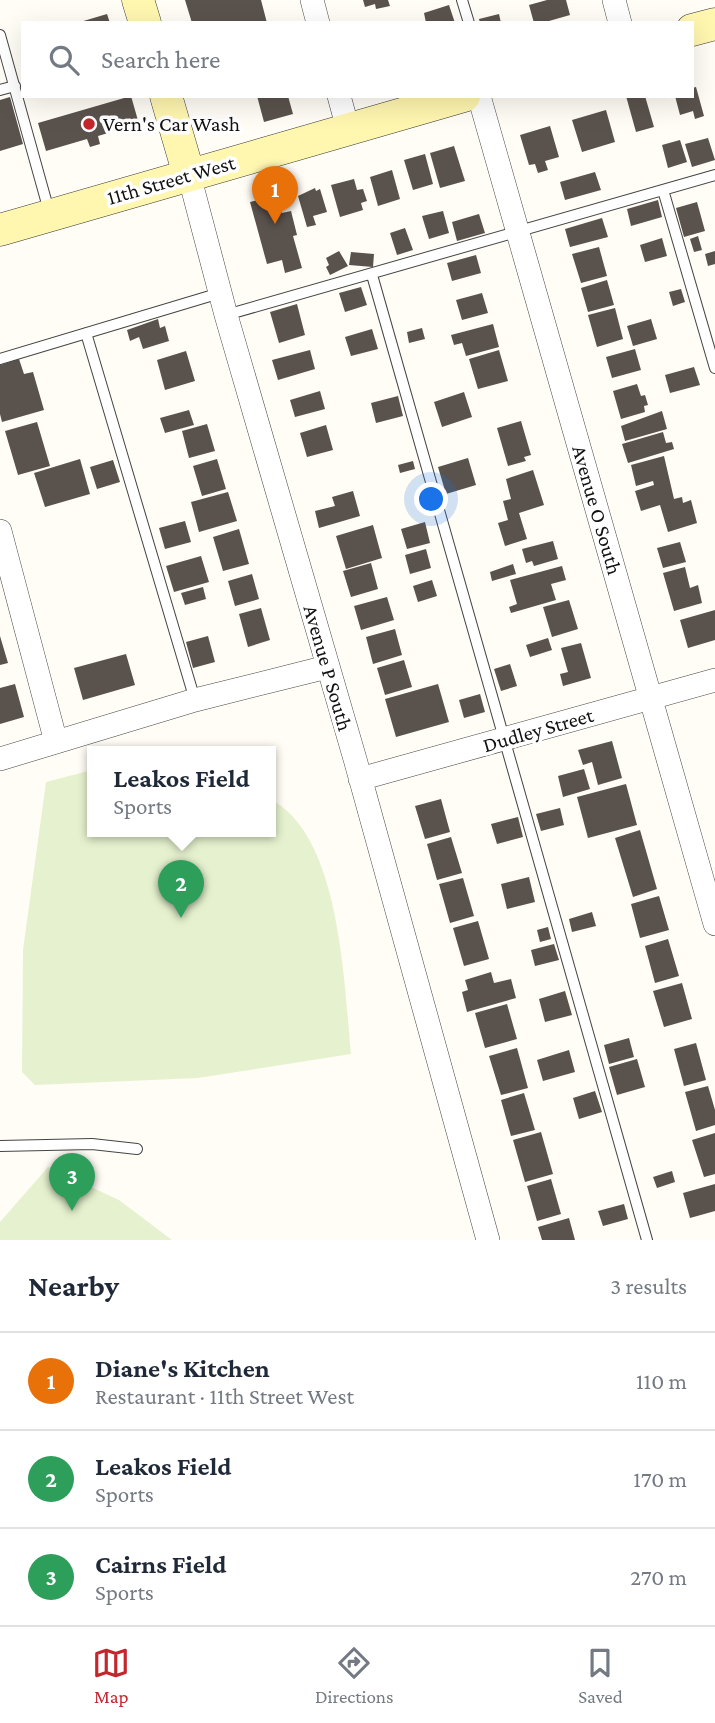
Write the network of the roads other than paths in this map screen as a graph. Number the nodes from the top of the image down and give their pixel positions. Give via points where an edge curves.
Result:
1 (138, 0) edge
2 (312, 0) edge
3 (462, 0) edge
4 (614, 0) edge
5 (144, 21) edge
6 (317, 21) edge
7 (468, 21) edge
8 (619, 21) edge
9 (715, 24) edge
10 (694, 29) edge
11 (0, 35) edge
12 (15, 86) junction
13 (0, 90) edge
14 (167, 98) edge
15 (340, 98) edge
16 (457, 98) edge
17 (480, 98) edge
18 (348, 129) junction
19 (189, 175) junction
20 (715, 175) edge
21 (663, 190) junction
22 (50, 216) junction
23 (0, 230) edge
24 (517, 231) junction
25 (372, 275) junction
26 (223, 304) junction
27 (86, 333) junction
28 (0, 359) edge
29 (715, 368) edge
30 (0, 531) edge
31 (327, 667) junction
32 (715, 680) edge
33 (650, 698) junction
34 (195, 701) junction
35 (504, 740) junction
36 (56, 742) junction
37 (0, 758) edge
38 (360, 779) junction
39 (715, 924) edge
40 (0, 1146) edge
41 (137, 1149) dead end
42 (488, 1240) edge
43 (647, 1240) edge

1 - 5 street
2 - 6 street
3 - 7 lane
4 - 8 street
9 - 10 street
11 - 12 lane
12 - 13 lane
12 - 22 lane
14 - 19 street, Avenue P South
15 - 18 street
16 - 18 street, 11th Street West
17 - 24 street, Avenue O South
18 - 19 street, 11th Street West
19 - 22 street, 11th Street West
19 - 26 street, Avenue P South
20 - 21 lane
21 - 24 lane
21 - 29 lane
22 - 23 street, 11th Street West
24 - 25 lane
24 - 33 street, Avenue O South
25 - 26 lane
25 - 35 lane
26 - 27 lane
26 - 31 street, Avenue P South
27 - 28 lane
27 - 34 lane
30 - 36 street
31 - 34 street
31 - 38 street, Avenue P South
32 - 33 street, Dudley Street
33 - 35 street, Dudley Street
33 - 39 street, Avenue O South
34 - 36 street
35 - 38 street, Dudley Street
35 - 43 lane
36 - 37 street
38 - 42 street, Avenue P South
40 - 41 lane via 92,1144

